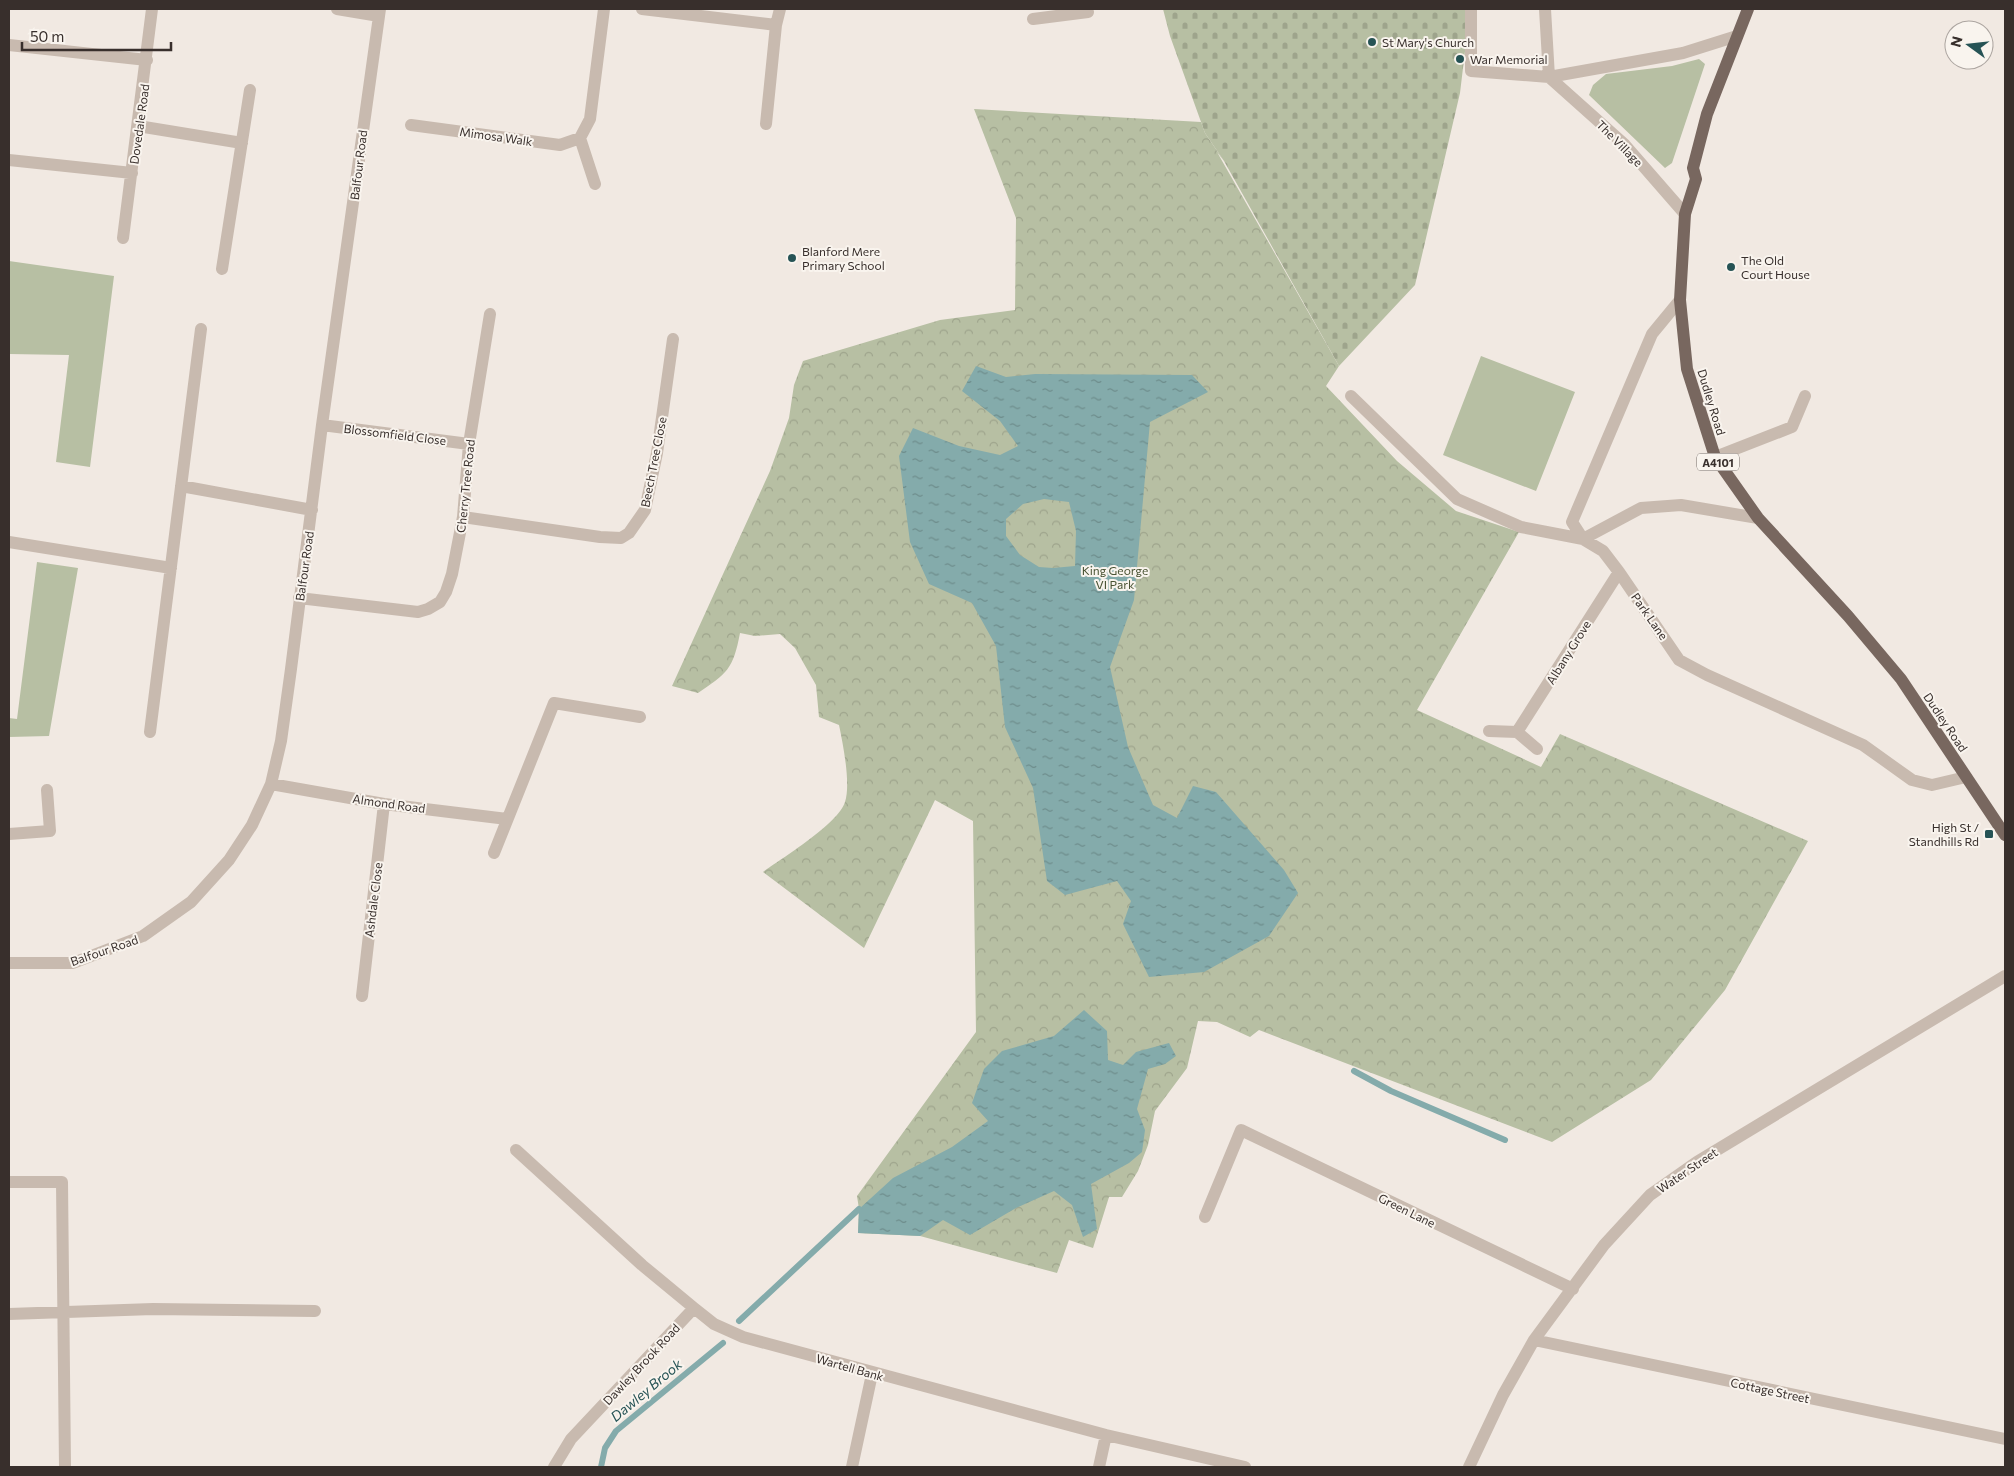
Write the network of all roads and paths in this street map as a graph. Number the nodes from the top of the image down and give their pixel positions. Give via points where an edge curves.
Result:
1 (152, 9) edge
2 (337, 9) edge
3 (604, 9) edge
4 (642, 9) edge
5 (780, 9) edge
6 (1471, 9) edge
7 (1545, 9) edge
8 (1748, 9) edge
9 (1060, 12) edge
10 (1088, 12) dead end
11 (379, 13) edge
12 (1033, 18) dead end
13 (776, 25) junction
14 (1737, 36) junction
15 (9, 45) edge
16 (147, 60) junction
17 (1549, 77) junction
18 (250, 90) dead end
19 (766, 124) dead end
20 (411, 125) dead end
21 (138, 126) junction
22 (580, 138) junction
23 (242, 143) junction
24 (9, 160) edge
25 (132, 173) junction
26 (595, 184) dead end
27 (1686, 214) junction
28 (123, 238) dead end
29 (222, 269) dead end
30 (1680, 300) junction
31 (490, 314) dead end
32 (201, 329) dead end
33 (673, 339) dead end
34 (1351, 396) dead end
35 (1805, 396) dead end
36 (322, 425) junction
37 (469, 444) junction
38 (1715, 458) junction
39 (181, 486) junction
40 (312, 510) junction
41 (463, 517) junction
42 (1758, 518) junction
43 (1583, 539) junction
44 (9, 542) edge
45 (171, 568) junction
46 (1619, 572) junction
47 (299, 598) junction
48 (640, 717) dead end
49 (1489, 731) dead end
50 (150, 732) dead end
51 (1517, 732) junction
52 (1537, 749) dead end
53 (1966, 777) junction
54 (271, 784) junction
55 (47, 790) dead end
56 (384, 804) junction
57 (507, 819) junction
58 (9, 834) edge
59 (2005, 835) edge
60 (494, 853) dead end
61 (9, 963) edge
62 (2005, 976) edge
63 (362, 996) dead end
64 (516, 1150) dead end
65 (9, 1182) edge
66 (1205, 1217) dead end
67 (1573, 1290) junction
68 (694, 1308) junction
69 (314, 1311) dead end
70 (63, 1312) junction
71 (9, 1314) edge
72 (1534, 1340) junction
73 (872, 1374) junction
74 (1106, 1435) junction
75 (2005, 1439) edge
76 (65, 1467) edge
77 (554, 1467) edge
78 (852, 1467) edge
79 (1099, 1467) edge
80 (1245, 1467) edge
81 (1469, 1467) edge

1 - 16 street, Dovedale Road
2 - 11 street
3 - 22 street via 590,119
4 - 13 street
5 - 13 street
6 - 17 street via 1471,71
7 - 17 street
8 - 14 main road, Dudley Road / A4101
9 - 10 street
9 - 12 street
11 - 36 street, Balfour Road
13 - 19 street
14 - 17 street via 1683,53
14 - 27 main road, Dudley Road / A4101 via 1707,114 1693,168 1696,179
15 - 16 street
16 - 21 street, Dovedale Road
17 - 27 street, The Village via 1624,144
18 - 23 street
20 - 22 street, Mimosa Walk via 560,145
21 - 23 street
21 - 25 street, Dovedale Road
22 - 26 street
23 - 29 street
24 - 25 street
25 - 28 street, Dovedale Road
27 - 30 main road, Dudley Road / A4101
30 - 38 main road, Dudley Road / A4101 via 1687,369
30 - 43 street via 1652,334 1572,522
31 - 37 street, Cherry Tree Road
32 - 39 street
33 - 41 street, Beech Tree Close via 657,453 645,510 629,533 621,538 600,537
34 - 43 street via 1457,498 1521,527
35 - 38 street via 1792,427
36 - 37 street, Blossomfield Close
36 - 40 street, Balfour Road
37 - 41 street, Cherry Tree Road
38 - 42 main road, Dudley Road / A4101
39 - 40 street
39 - 45 street
40 - 47 street, Balfour Road
41 - 47 street, Cherry Tree Road via 446,592 440,602 428,609 418,612
42 - 43 street via 1681,505 1641,508
42 - 53 main road, Dudley Road / A4101 via 1901,678
43 - 46 street, Park Lane via 1603,551
44 - 45 street
45 - 50 street
46 - 51 street, Albany Grove
46 - 53 street, Park Lane via 1679,660 1707,676 1863,745 1912,780 1932,785
47 - 54 street, Balfour Road via 281,741
48 - 57 street via 554,704
49 - 51 street
51 - 52 street
53 - 59 main road, Dudley Road / A4101
54 - 56 street, Almond Road
54 - 61 street, Balfour Road via 252,825 229,860 191,902 143,936 72,963
55 - 58 street via 50,832
56 - 57 street, Almond Road
56 - 63 street, Ashdale Close
57 - 60 street
62 - 67 street, Water Street via 1650,1195 1604,1245
64 - 68 street, Wartell Bank
65 - 70 street via 62,1182
66 - 67 street, Green Lane via 1241,1130
67 - 72 street, Water Street
68 - 73 street, Wartell Bank via 714,1324 743,1337
68 - 77 street, Dawley Brook Road via 570,1439
69 - 70 street via 153,1309
70 - 71 street
70 - 76 street
72 - 75 street, Cottage Street
72 - 81 street, Water Street via 1503,1395
73 - 74 street, Wartell Bank
73 - 78 street
74 - 79 street
74 - 80 street, Wartell Bank

